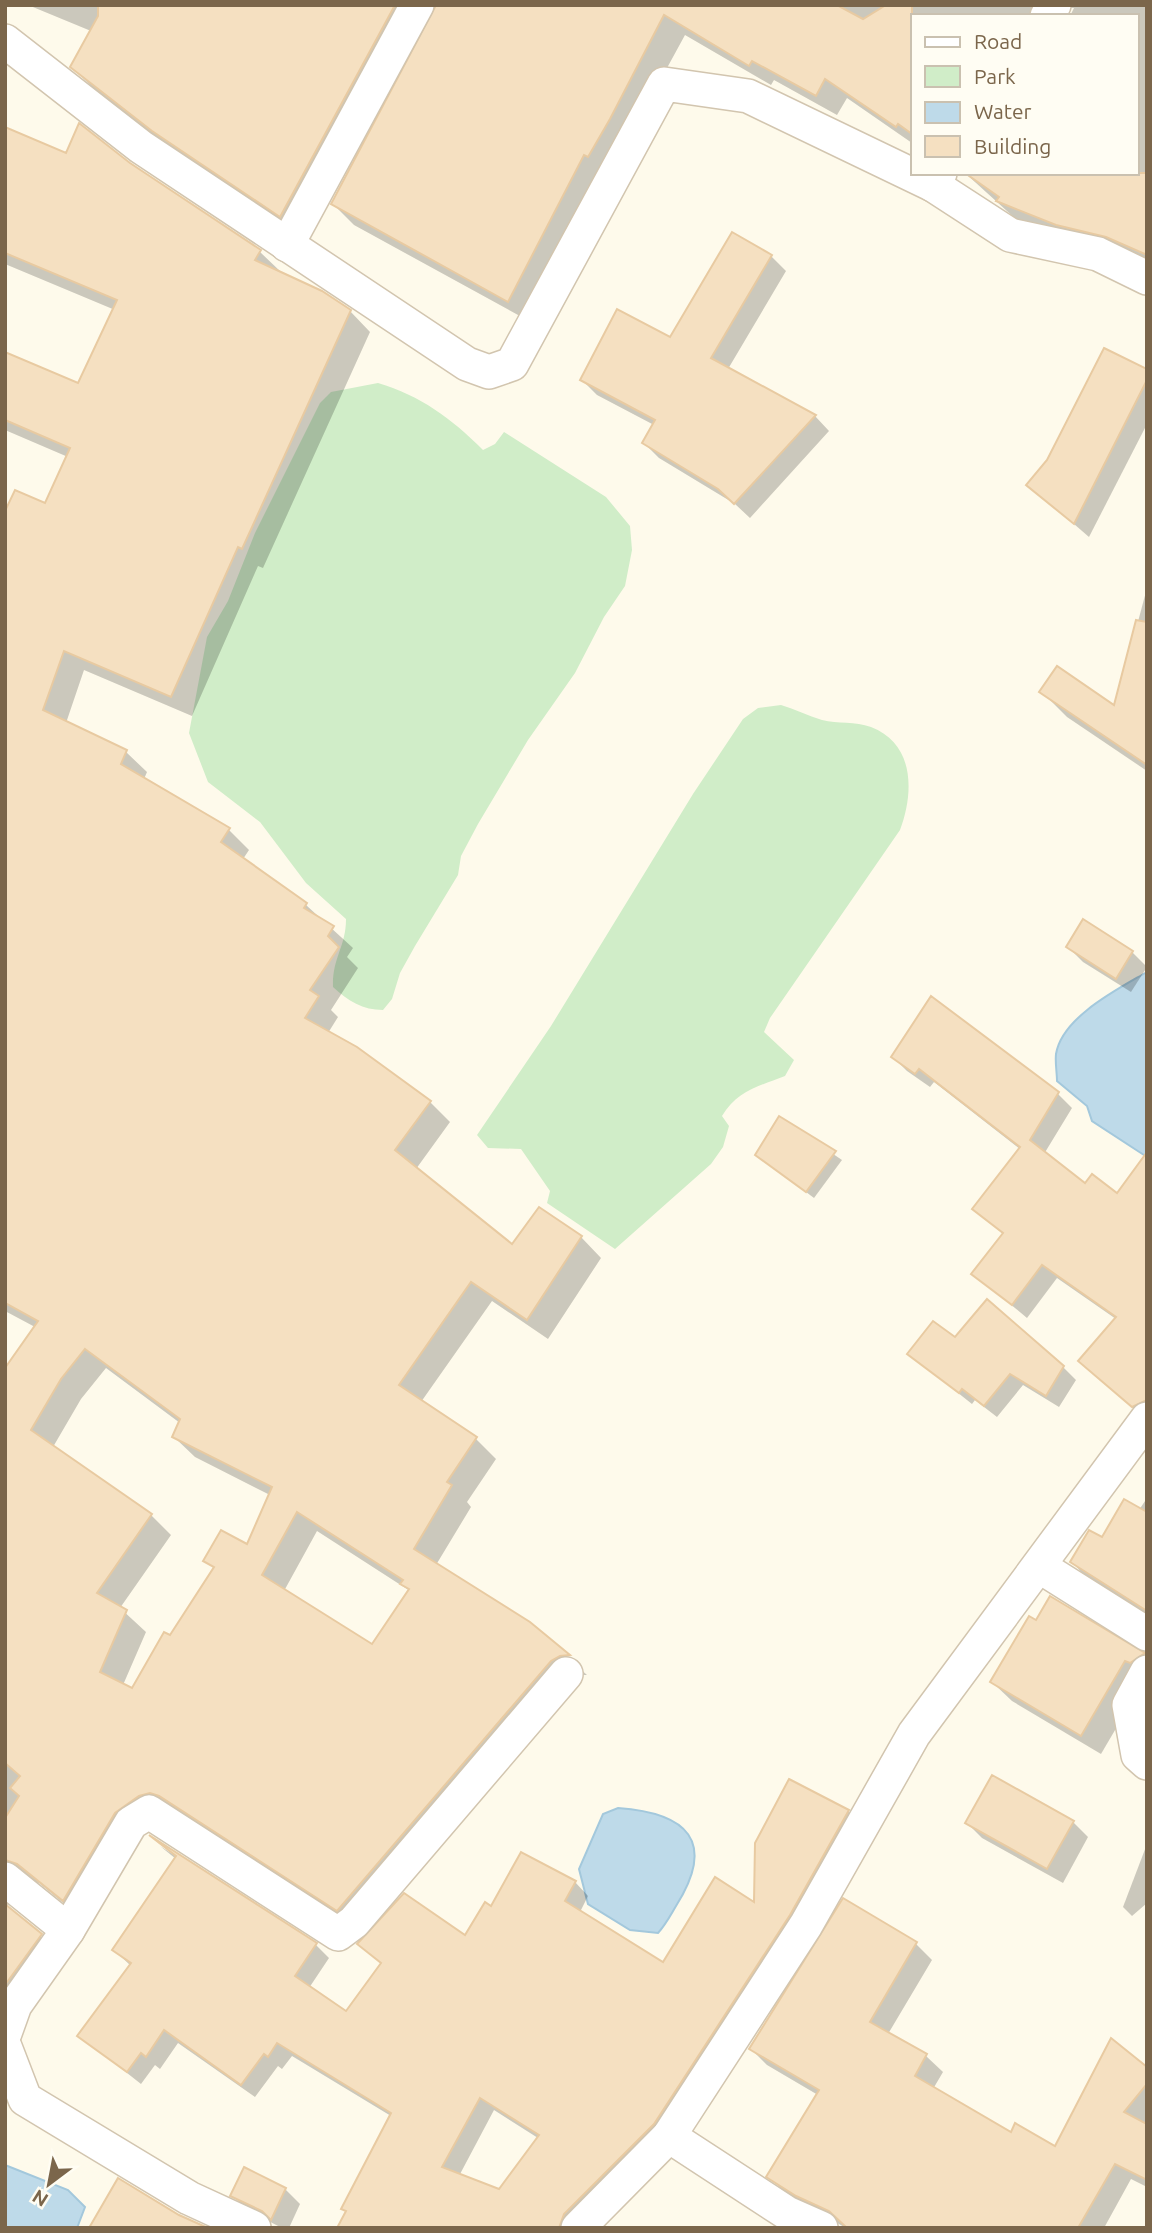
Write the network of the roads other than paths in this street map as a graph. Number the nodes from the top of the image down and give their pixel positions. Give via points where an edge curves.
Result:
1 (417, 5) edge
2 (5, 41) edge
3 (911, 168) edge
4 (937, 179) edge
5 (287, 245) junction
6 (1147, 278) edge
7 (1147, 1419) edge
8 (1039, 1566) junction
9 (1147, 1634) edge
10 (1147, 1672) edge
11 (566, 1674) dead end
12 (1147, 1763) edge
13 (5, 1879) edge
14 (68, 1930) junction
15 (5, 2033) edge
16 (5, 2046) edge
17 (669, 2136) junction
18 (254, 2228) edge
19 (578, 2228) edge
20 (821, 2228) edge

1 - 5 street
2 - 5 street via 141,147
3 - 5 street via 748,96 664,84 512,364 489,372 467,363
4 - 6 street via 1010,235 1098,254
7 - 8 street
8 - 9 street
8 - 17 street via 914,1734 806,1924
10 - 12 street via 1129,1705 1139,1755
11 - 14 street via 354,1922 338,1934 149,1812 131,1823
13 - 14 street
14 - 15 street via 16,2005
16 - 18 street via 25,2099 189,2198
17 - 19 street
17 - 20 street via 787,2213

